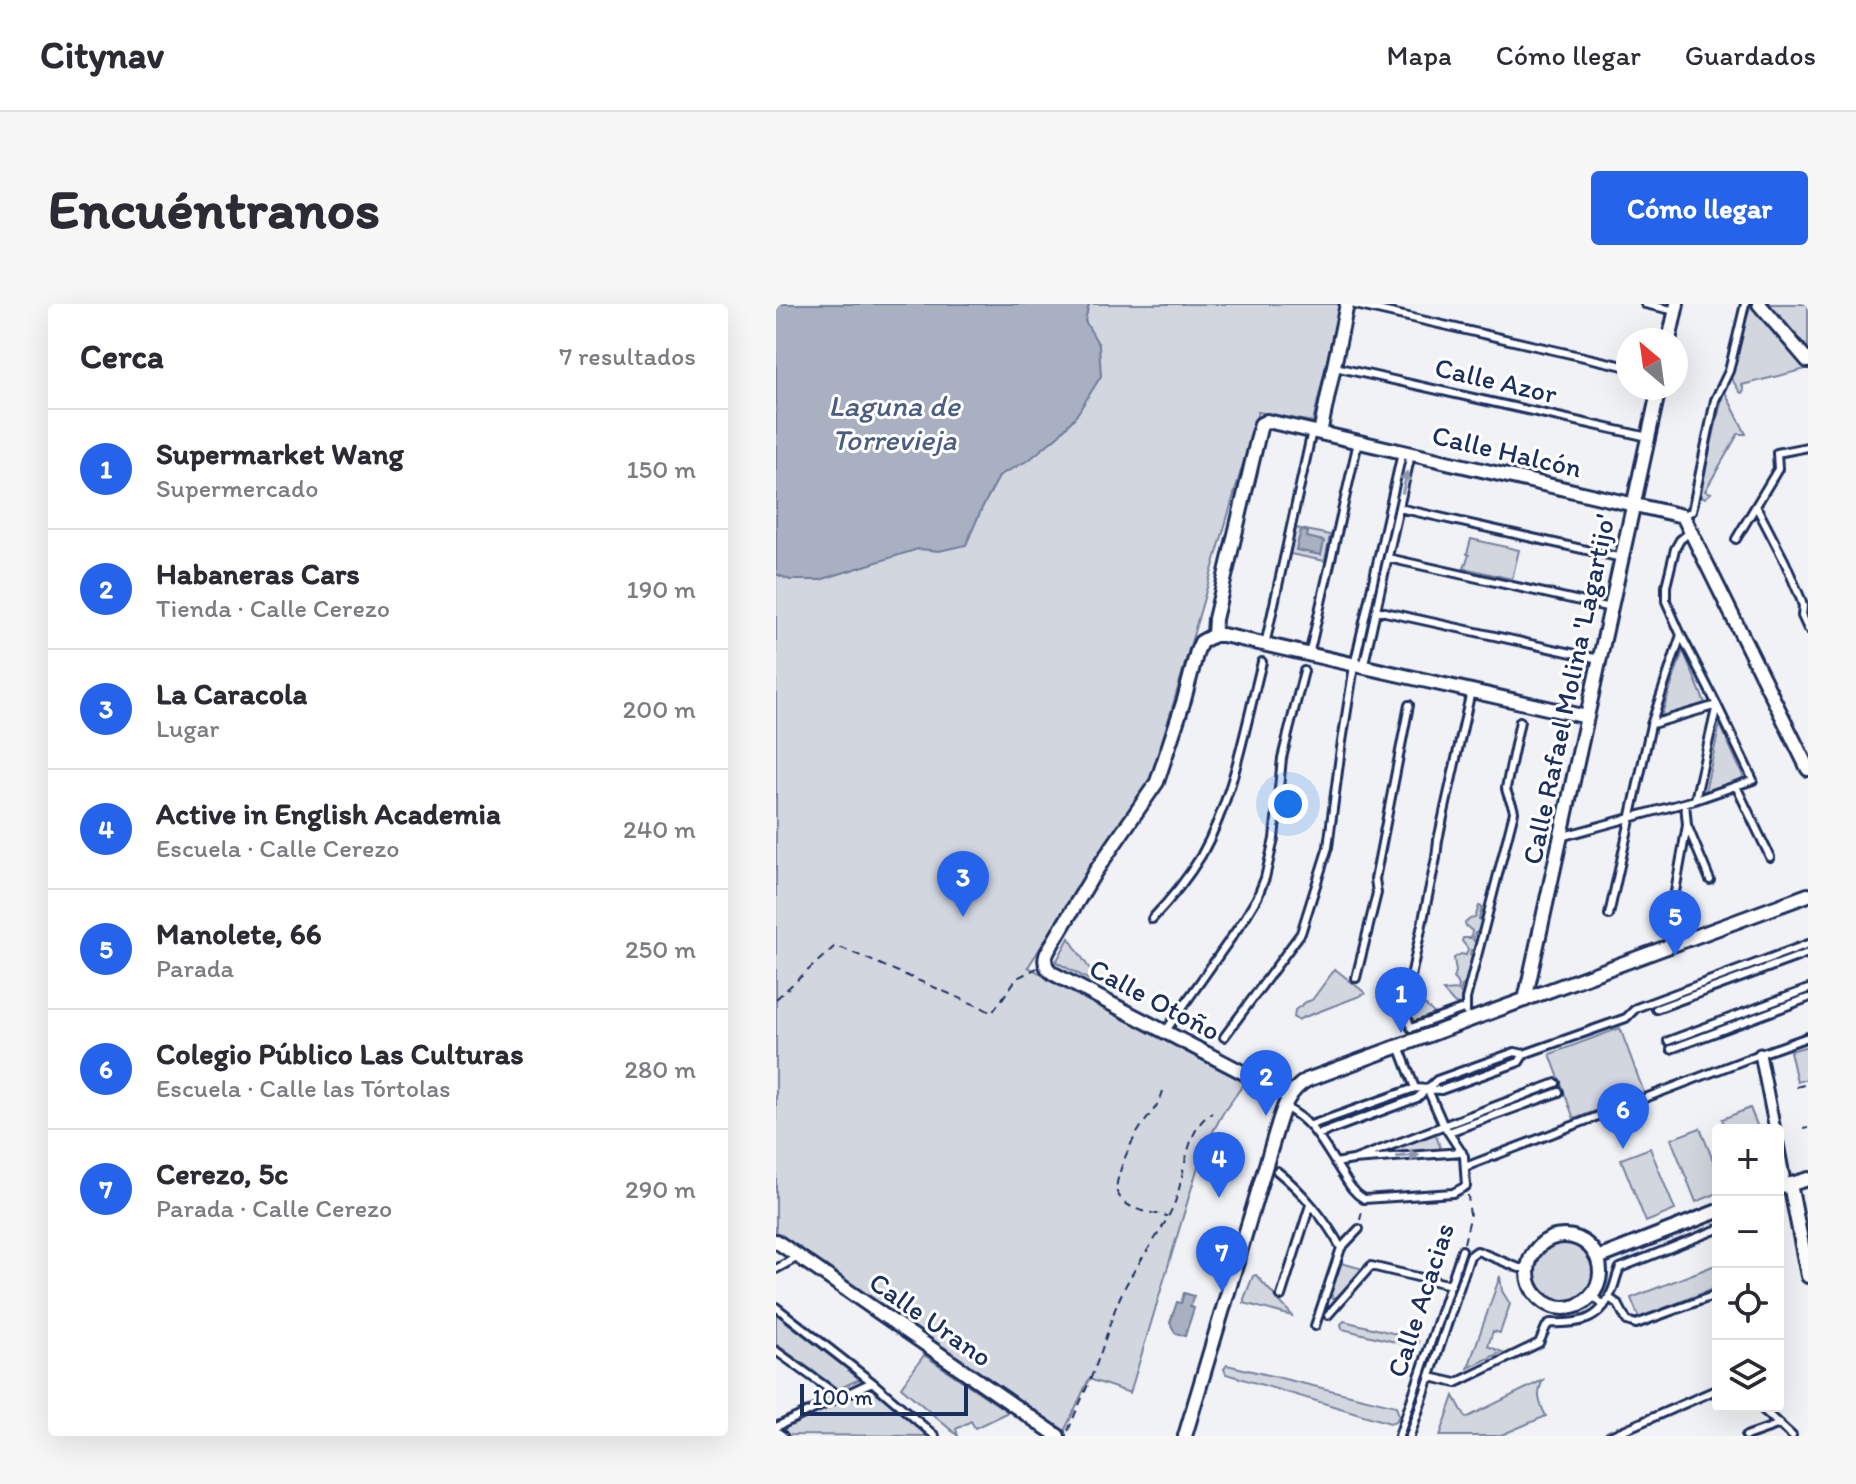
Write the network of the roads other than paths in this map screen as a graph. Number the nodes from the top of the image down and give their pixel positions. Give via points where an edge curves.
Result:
1 (1349, 304) edge
2 (1645, 304) edge
3 (1745, 304) edge
4 (1759, 304) edge
5 (1676, 308) edge
6 (1672, 328) edge
7 (1808, 361) edge
8 (1616, 364) edge
9 (1334, 366) junction
10 (1656, 400) edge
11 (1316, 432) junction
12 (1648, 437) junction
13 (1358, 442) junction
14 (1807, 450) edge
15 (1407, 453) junction
16 (1633, 504) junction
17 (1756, 506) junction
18 (1399, 508) junction
19 (1683, 516) junction
20 (1691, 532) junction
21 (1736, 539) dead end
22 (1388, 558) junction
23 (1622, 558) junction
24 (1611, 608) junction
25 (1376, 610) junction
26 (1808, 629) edge
27 (1214, 635) junction
28 (1681, 635) junction
29 (1265, 645) junction
30 (1309, 655) junction
31 (1599, 659) junction
32 (1262, 662) dead end
33 (1359, 667) junction
34 (1304, 671) dead end
35 (1471, 691) junction
36 (1409, 705) dead end
37 (1717, 705) junction
38 (1587, 717) junction
39 (1520, 721) dead end
40 (1651, 725) junction
41 (1808, 769) edge
42 (1736, 786) junction
43 (1695, 800) junction
44 (1685, 803) junction
45 (1632, 818) junction
46 (1687, 825) junction
47 (1560, 837) junction
48 (1770, 857) dead end
49 (1710, 880) dead end
50 (1675, 892) dead end
51 (1808, 895) edge
52 (1609, 915) dead end
53 (1152, 919) dead end
54 (1808, 944) edge
55 (1808, 953) edge
56 (1356, 978) dead end
57 (1808, 989) edge
58 (1808, 998) edge
59 (1525, 1000) junction
60 (1656, 1009) dead end
61 (1467, 1014) junction
62 (1165, 1032) junction
63 (1224, 1037) dead end
64 (1808, 1037) edge
65 (1668, 1041) dead end
66 (1399, 1046) junction
67 (1671, 1049) dead end
68 (1760, 1054) junction
69 (1556, 1083) dead end
70 (1415, 1088) junction
71 (1428, 1090) junction
72 (1559, 1092) dead end
73 (1286, 1102) junction
74 (1443, 1124) junction
75 (1774, 1124) edge
76 (1311, 1125) junction
77 (1449, 1132) junction
78 (1317, 1135) junction
79 (1462, 1152) junction
80 (1353, 1160) junction
81 (1335, 1163) junction
82 (1465, 1167) junction
83 (1277, 1171) dead end
84 (1808, 1179) edge
85 (1784, 1182) edge
86 (1310, 1205) junction
87 (1712, 1213) edge
88 (1359, 1229) road end
89 (1712, 1231) edge
90 (776, 1241) edge
91 (1341, 1248) junction
92 (1462, 1250) road end
93 (799, 1257) junction
94 (1598, 1258) junction
95 (1529, 1268) junction
96 (776, 1269) edge
97 (1808, 1276) edge
98 (1451, 1285) junction
99 (1592, 1295) junction
100 (1281, 1296) dead end
101 (1712, 1296) edge
102 (1609, 1298) junction
103 (1604, 1306) junction
104 (776, 1307) edge
105 (1328, 1315) dead end
106 (1315, 1326) dead end
107 (776, 1351) edge
108 (1430, 1377) junction
109 (872, 1382) junction
110 (1712, 1392) edge
111 (840, 1397) junction
112 (1766, 1412) edge
113 (1780, 1424) junction
114 (776, 1429) edge
115 (783, 1436) edge
116 (935, 1436) edge
117 (1058, 1436) edge
118 (1185, 1436) edge
119 (1399, 1436) edge
120 (1410, 1436) edge
121 (1610, 1436) edge
122 (1746, 1436) edge
123 (1792, 1436) edge

1 - 8 lane
1 - 9 street
2 - 5 lane
3 - 19 lane via 1729,371 1715,400 1692,511
4 - 7 street
5 - 6 street
9 - 11 street
9 - 12 lane, Calle Azor
10 - 12 street, Calle Rafael Molina 'Lagartijo'
11 - 13 street, Calle Halcón
11 - 27 street, Calle Halcón via 1266,421 1260,426
11 - 29 lane
12 - 16 street, Calle Rafael Molina 'Lagartijo'
13 - 15 street, Calle Halcón
13 - 30 lane
14 - 17 lane via 1777,453 1778,469
15 - 16 street, Calle Halcón
18 -> 15 lane
15 - 33 lane
16 - 19 street, Calle Halcón
16 - 23 street, Calle Rafael Molina 'Lagartijo'
17 - 21 lane
17 - 26 lane via 1800,597
18 - 22 lane
18 - 23 lane
19 - 20 street
20 - 28 lane via 1675,549 1665,593
20 - 41 street
22 - 24 lane
22 - 25 lane
23 - 24 street, Calle Rafael Molina 'Lagartijo'
24 - 31 street, Calle Rafael Molina 'Lagartijo'
25 - 31 lane
25 - 33 lane
27 - 29 street
27 - 62 street, Calle Otoño via 1197,651 1157,782 1095,872 1045,964 1054,974
28 - 37 lane
28 - 40 lane
29 - 30 street
30 - 33 street
31 - 38 street, Calle Rafael Molina 'Lagartijo'
32 - 53 lane via 1217,820 1184,882
33 - 35 street
33 - 63 lane via 1328,847 1301,933
34 - 62 lane via 1282,758 1265,878 1245,918
35 - 38 street
35 - 61 lane via 1409,986 1399,996 1411,1028
36 - 56 lane via 1375,879 1377,893
37 - 40 lane
37 - 42 lane via 1753,780
37 - 43 lane
38 - 47 street, Calle Rafael Molina 'Lagartijo'
39 - 61 lane via 1506,788 1514,812 1466,999
40 - 45 lane
42 - 43 lane
42 - 48 lane
43 - 44 lane
44 - 45 lane
44 - 46 lane
45 - 47 lane
45 - 52 lane
46 - 49 lane
46 - 50 lane
47 - 59 street, Calle Rafael Molina 'Lagartijo'
51 - 59 street
54 - 71 lane via 1636,1008 1626,1018 1437,1080
55 - 60 lane
57 - 65 lane
58 - 67 lane
59 - 61 street
61 - 66 street
62 - 73 street, Calle Otoño
64 - 68 lane
66 - 70 lane
66 - 73 street via 1307,1080
68 - 75 street
68 - 82 lane
69 - 74 lane
70 - 71 lane
70 - 76 lane
71 - 74 lane
71 - 78 lane
72 - 77 lane
73 - 76 lane
73 - 118 street
74 - 77 lane
74 - 80 lane
76 - 78 lane
77 - 79 lane
78 - 81 lane
80 -> 79 lane
79 - 82 lane
80 - 81 lane
81 - 82 lane via 1364,1199 1453,1193 1466,1186
83 - 86 lane
84 - 85 street
85 - 97 street
86 - 91 lane
86 - 100 lane
87 - 94 street
88 - 91 lane
89 - 102 lane via 1623,1266
90 - 93 street, Calle Urano
91 - 106 lane
92 - 98 lane, Calle Acacias
93 - 96 lane
93 - 117 street, Calle Urano
94 - 95 street via 1586,1243 1563,1236 1540,1246
94 - 99 street via 1600,1278
95 - 99 street via 1531,1286 1550,1305 1577,1305
95 - 108 lane via 1477,1251 1470,1256
98 - 105 lane via 1371,1266
98 - 119 lane, Calle Acacias
99 - 103 lane
101 - 102 lane via 1636,1324 1627,1321
102 - 103 lane
103 - 108 lane via 1583,1321 1550,1323 1539,1343 1456,1383
104 - 109 lane
107 - 111 lane
108 - 120 lane
109 - 111 lane
109 - 116 lane
110 - 121 lane
111 - 114 lane
112 - 113 lane
113 - 122 lane
113 - 123 lane
114 - 115 lane

